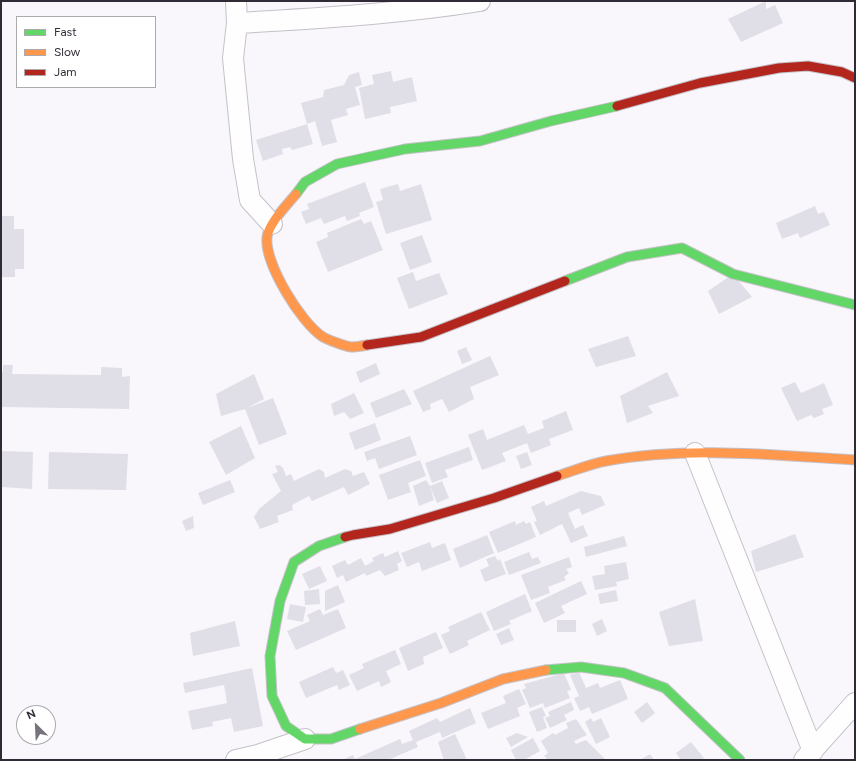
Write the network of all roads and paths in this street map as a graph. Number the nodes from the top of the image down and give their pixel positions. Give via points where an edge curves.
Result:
1 (236, 1) edge
2 (480, 1) edge
3 (237, 23) junction
4 (855, 78) edge
5 (272, 224) junction
6 (855, 305) edge
7 (695, 453) junction
8 (855, 460) edge
9 (855, 703) edge
10 (305, 738) junction
11 (808, 756) edge
12 (236, 760) edge
13 (740, 760) edge

1 - 3 street
2 - 3 street via 437,8
3 - 5 street via 233,58 244,166 250,200
4 - 5 street via 842,72 808,66 779,68 700,83 480,141 405,149 337,164 305,182
5 - 6 street via 267,236 267,245 276,273 292,303 323,336 352,347 421,336 627,257 682,248 733,274
7 - 8 street
7 - 10 street via 661,454 605,461 390,529 353,535 319,546 294,562 280,601 270,656 272,696 286,726
7 - 11 street
9 - 11 street
10 - 12 street
10 - 13 street via 331,739 441,703 503,679 546,670 581,667 624,673 664,688

